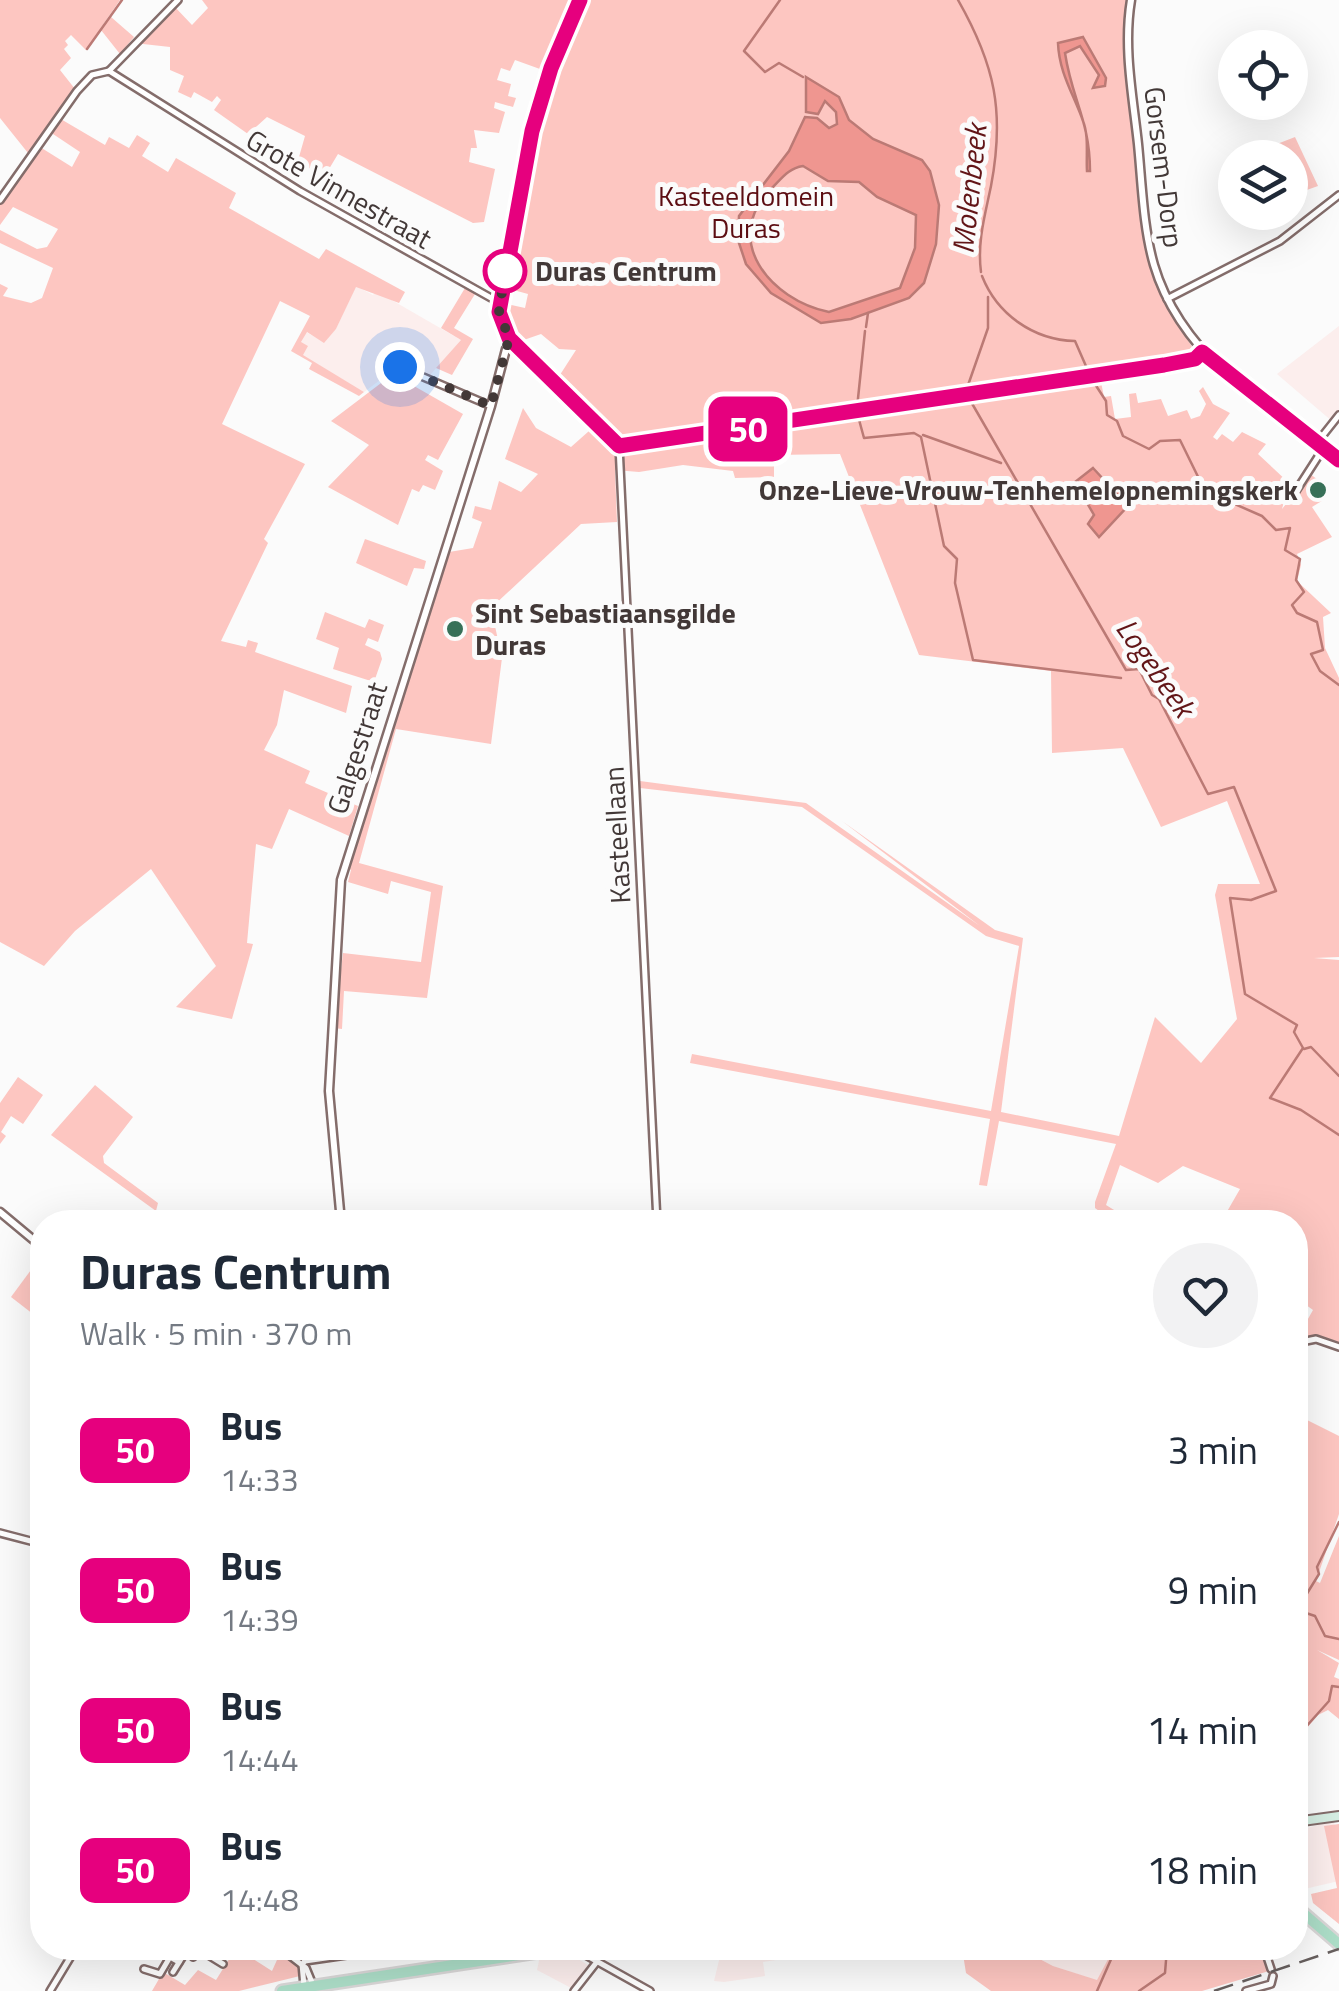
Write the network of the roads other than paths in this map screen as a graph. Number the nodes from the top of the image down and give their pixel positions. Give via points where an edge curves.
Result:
1 (178, 0) edge
2 (580, 0) edge
3 (1131, 0) edge
4 (109, 71) junction
5 (1339, 195) edge
6 (0, 200) edge
7 (1168, 300) junction
8 (500, 302) junction
9 (509, 338) junction
10 (1202, 352) junction
11 (393, 372) dead end
12 (491, 406) junction
13 (1339, 415) edge
14 (619, 446) junction
15 (1319, 447) junction
16 (1339, 460) edge
17 (1296, 490) dead end
18 (340, 1210) edge
19 (656, 1210) edge
20 (0, 1212) edge
21 (30, 1237) edge
22 (1308, 1339) edge
23 (1339, 1347) edge
24 (0, 1532) edge
25 (30, 1541) edge
26 (1339, 1816) edge
27 (1308, 1821) edge
28 (1308, 1917) edge
29 (1339, 1944) edge
30 (69, 1960) edge
31 (168, 1960) edge
32 (175, 1960) edge
33 (217, 1960) edge
34 (301, 1960) edge
35 (317, 1960) edge
36 (470, 1960) edge
37 (591, 1960) edge
38 (1268, 1960) edge
39 (179, 1962) joint
40 (304, 1962) junction
41 (596, 1963) junction
42 (223, 1964) dead end
43 (144, 1968) dead end
44 (173, 1972) dead end
45 (309, 1986) junction
46 (50, 1991) edge
47 (282, 1991) edge
48 (574, 1991) edge
49 (650, 1991) edge
50 (1246, 1991) edge

1 - 4 street
2 - 8 street via 532,131
3 - 7 street, Gorsem-Dorp via 1128,52 1145,215
4 - 6 street via 92,75 77,91
4 - 8 street, Grote Vinnestraat via 347,218
5 - 7 street via 1280,241
7 - 10 street, Gorsem-Dorp
8 - 9 street, Galgestraat
9 - 12 street, Galgestraat
9 - 14 street
10 - 14 street via 1176,363
10 - 15 street, Gorsem-Dorp
11 - 12 street via 400,367 429,376
12 - 18 street, Galgestraat via 341,880 329,1091
13 - 15 street
14 - 19 street, Kasteellaan
15 - 16 street, Gorsem-Dorp
15 - 17 street
20 - 21 street
22 - 23 street
24 - 25 street
26 - 27 main road
28 - 29 main road
30 - 46 street
31 - 43 street via 160,1974
32 - 39 street
33 - 42 street
34 - 40 street
35 - 40 street
36 - 45 main road
37 - 41 street
38 - 50 street via 1272,1975
39 - 44 street
40 - 45 street
41 - 48 street
41 - 49 street
45 - 47 main road

